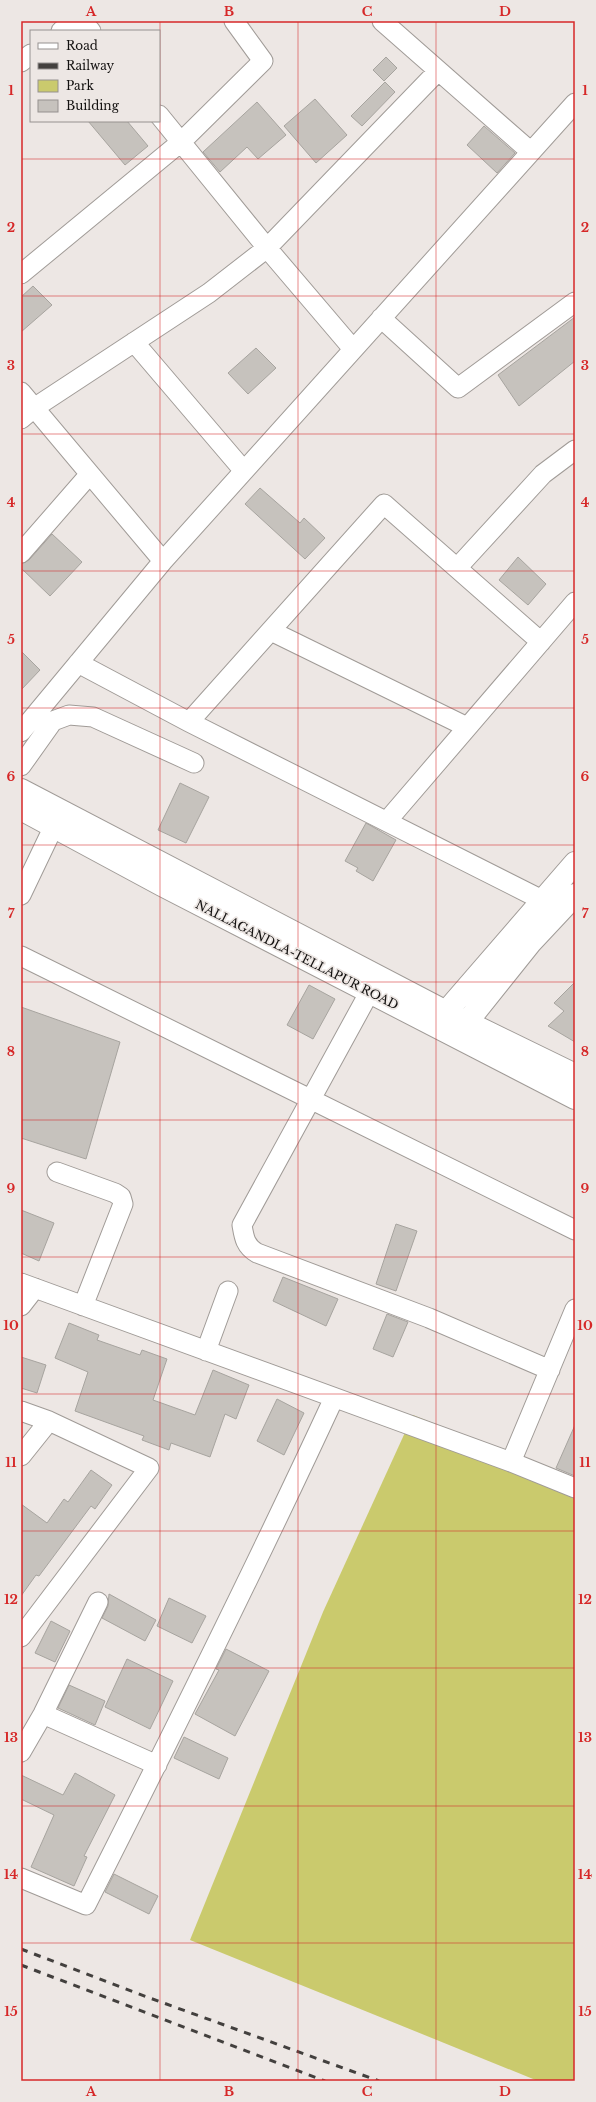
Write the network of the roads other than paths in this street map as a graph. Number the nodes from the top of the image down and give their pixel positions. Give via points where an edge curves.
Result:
1 (74, 21) edge
2 (82, 21) edge
3 (234, 21) edge
4 (382, 21) edge
5 (62, 30) edge
6 (90, 30) edge
7 (30, 55) edge
8 (21, 62) edge
9 (438, 71) junction
10 (575, 103) edge
11 (160, 116) edge
12 (181, 142) junction
13 (531, 152) junction
14 (268, 248) junction
15 (21, 274) edge
16 (575, 302) edge
17 (381, 318) junction
18 (134, 342) junction
19 (353, 349) junction
20 (21, 392) edge
21 (28, 414) edge
22 (575, 450) edge
23 (244, 471) junction
24 (89, 475) junction
25 (21, 553) edge
26 (163, 561) junction
27 (457, 568) junction
28 (575, 602) edge
29 (270, 631) junction
30 (541, 642) junction
31 (78, 663) junction
32 (189, 722) junction
33 (467, 727) junction
34 (21, 732) edge
35 (194, 763) dead end
36 (21, 766) edge
37 (21, 790) edge
38 (21, 809) edge
39 (387, 821) junction
40 (53, 828) junction
41 (575, 863) edge
42 (166, 877) junction
43 (575, 895) edge
44 (21, 896) edge
45 (542, 900) junction
46 (21, 956) edge
47 (369, 993) junction
48 (446, 1012) junction
49 (467, 1022) junction
50 (575, 1075) edge
51 (310, 1098) junction
52 (575, 1098) edge
53 (57, 1172) dead end
54 (575, 1230) edge
55 (28, 1286) edge
56 (228, 1291) dead end
57 (21, 1306) edge
58 (83, 1306) junction
59 (575, 1309) edge
60 (206, 1351) junction
61 (550, 1370) junction
62 (334, 1398) junction
63 (21, 1411) edge
64 (49, 1421) junction
65 (21, 1456) edge
66 (511, 1462) junction
67 (575, 1488) edge
68 (98, 1602) dead end
69 (21, 1637) edge
70 (43, 1714) junction
71 (21, 1752) edge
72 (157, 1765) junction
73 (21, 1878) edge

1 - 5 street
2 - 6 street
3 - 12 street via 263,61
4 - 9 street
7 - 8 street
9 - 13 street
9 - 14 street
10 - 13 street
11 - 12 street
12 - 14 street
12 - 15 street
13 - 17 street
14 - 18 street via 209,293
14 - 19 street
16 - 17 street via 458,388
17 - 19 street
18 - 21 street
18 - 23 street
19 - 23 street
20 - 21 street
21 - 24 street
22 - 27 street via 543,474
23 - 26 street
24 - 25 street
24 - 26 street
26 - 31 street
27 - 29 street via 384,504
27 - 30 street
28 - 30 street
29 - 32 street
29 - 33 street
30 - 33 street
31 - 32 street
31 - 34 street
32 - 39 street
33 - 39 street
35 - 36 street via 93,717 69,715 54,721
37 - 42 street, NALLAGANDLA-TELLAPUR ROAD
38 - 40 street, NALLAGANDLA-TELLAPUR ROAD
39 - 45 street
40 - 42 street, NALLAGANDLA-TELLAPUR ROAD
40 - 44 street
41 - 45 street
42 - 47 street, NALLAGANDLA-TELLAPUR ROAD
42 - 48 street, NALLAGANDLA-TELLAPUR ROAD
43 - 49 street via 531,942
45 - 48 street
46 - 51 street
47 - 51 street
47 - 52 street, NALLAGANDLA-TELLAPUR ROAD
48 - 49 street, NALLAGANDLA-TELLAPUR ROAD
49 - 50 street, NALLAGANDLA-TELLAPUR ROAD
51 - 54 street
51 - 61 street via 242,1225 245,1241 250,1249 429,1318
53 - 58 street via 115,1193 121,1197 123,1204
55 - 57 street
55 - 58 street
56 - 60 street
58 - 60 street
59 - 61 street
60 - 62 street
61 - 66 street
62 - 66 street
62 - 72 street via 294,1486
63 - 64 street
64 - 65 street
64 - 69 street via 149,1468
66 - 67 street
68 - 70 street
70 - 71 street
70 - 72 street
72 - 73 street via 86,1905

